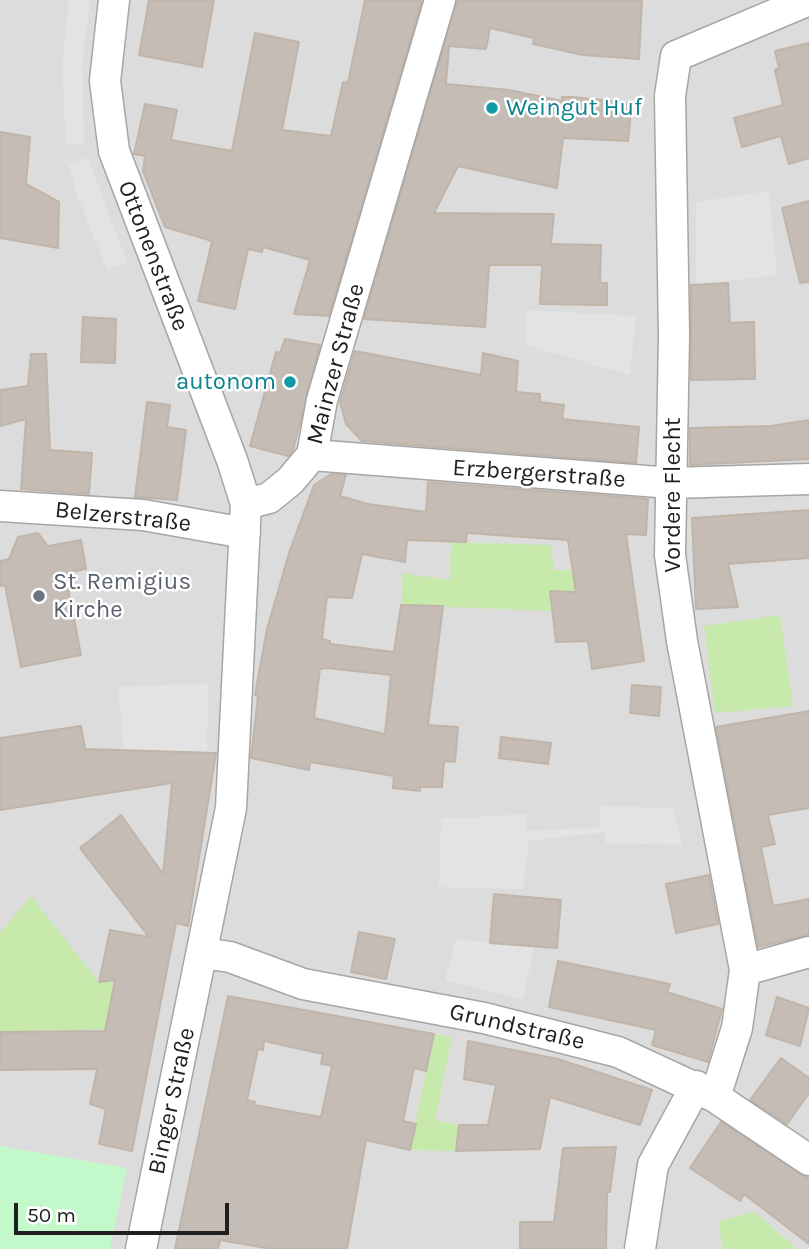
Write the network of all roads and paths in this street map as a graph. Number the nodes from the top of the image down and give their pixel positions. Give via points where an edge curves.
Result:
1 (114, 0) edge
2 (440, 0) edge
3 (809, 0) edge
4 (312, 455) junction
5 (809, 479) edge
6 (671, 483) junction
7 (0, 506) edge
8 (245, 518) junction
9 (809, 951) edge
10 (203, 953) junction
11 (745, 970) junction
12 (705, 1092) junction
13 (809, 1160) edge
14 (141, 1249) edge
15 (640, 1249) edge

1 - 8 street, Ottonenstraße via 105,81 114,151 232,460
2 - 4 street, Mainzer Straße via 322,400
3 - 6 street, Vordere Flecht via 676,56 670,96
4 - 6 street, Erzbergerstraße
4 - 8 street, Mainzer Straße via 290,481
5 - 6 street, Erzbergerstraße
6 - 11 street, Vordere Flecht via 670,555 678,617
7 - 8 street, Belzerstraße
8 - 10 street via 231,808
9 - 11 street
10 - 12 street, Grundstraße via 230,957 303,984 484,1018 604,1048
10 - 14 street, Binger Straße
11 - 12 street, Vordere Flecht via 737,1028
12 - 13 street, Grundstraße
12 - 15 street, Vordere Flecht via 653,1164

